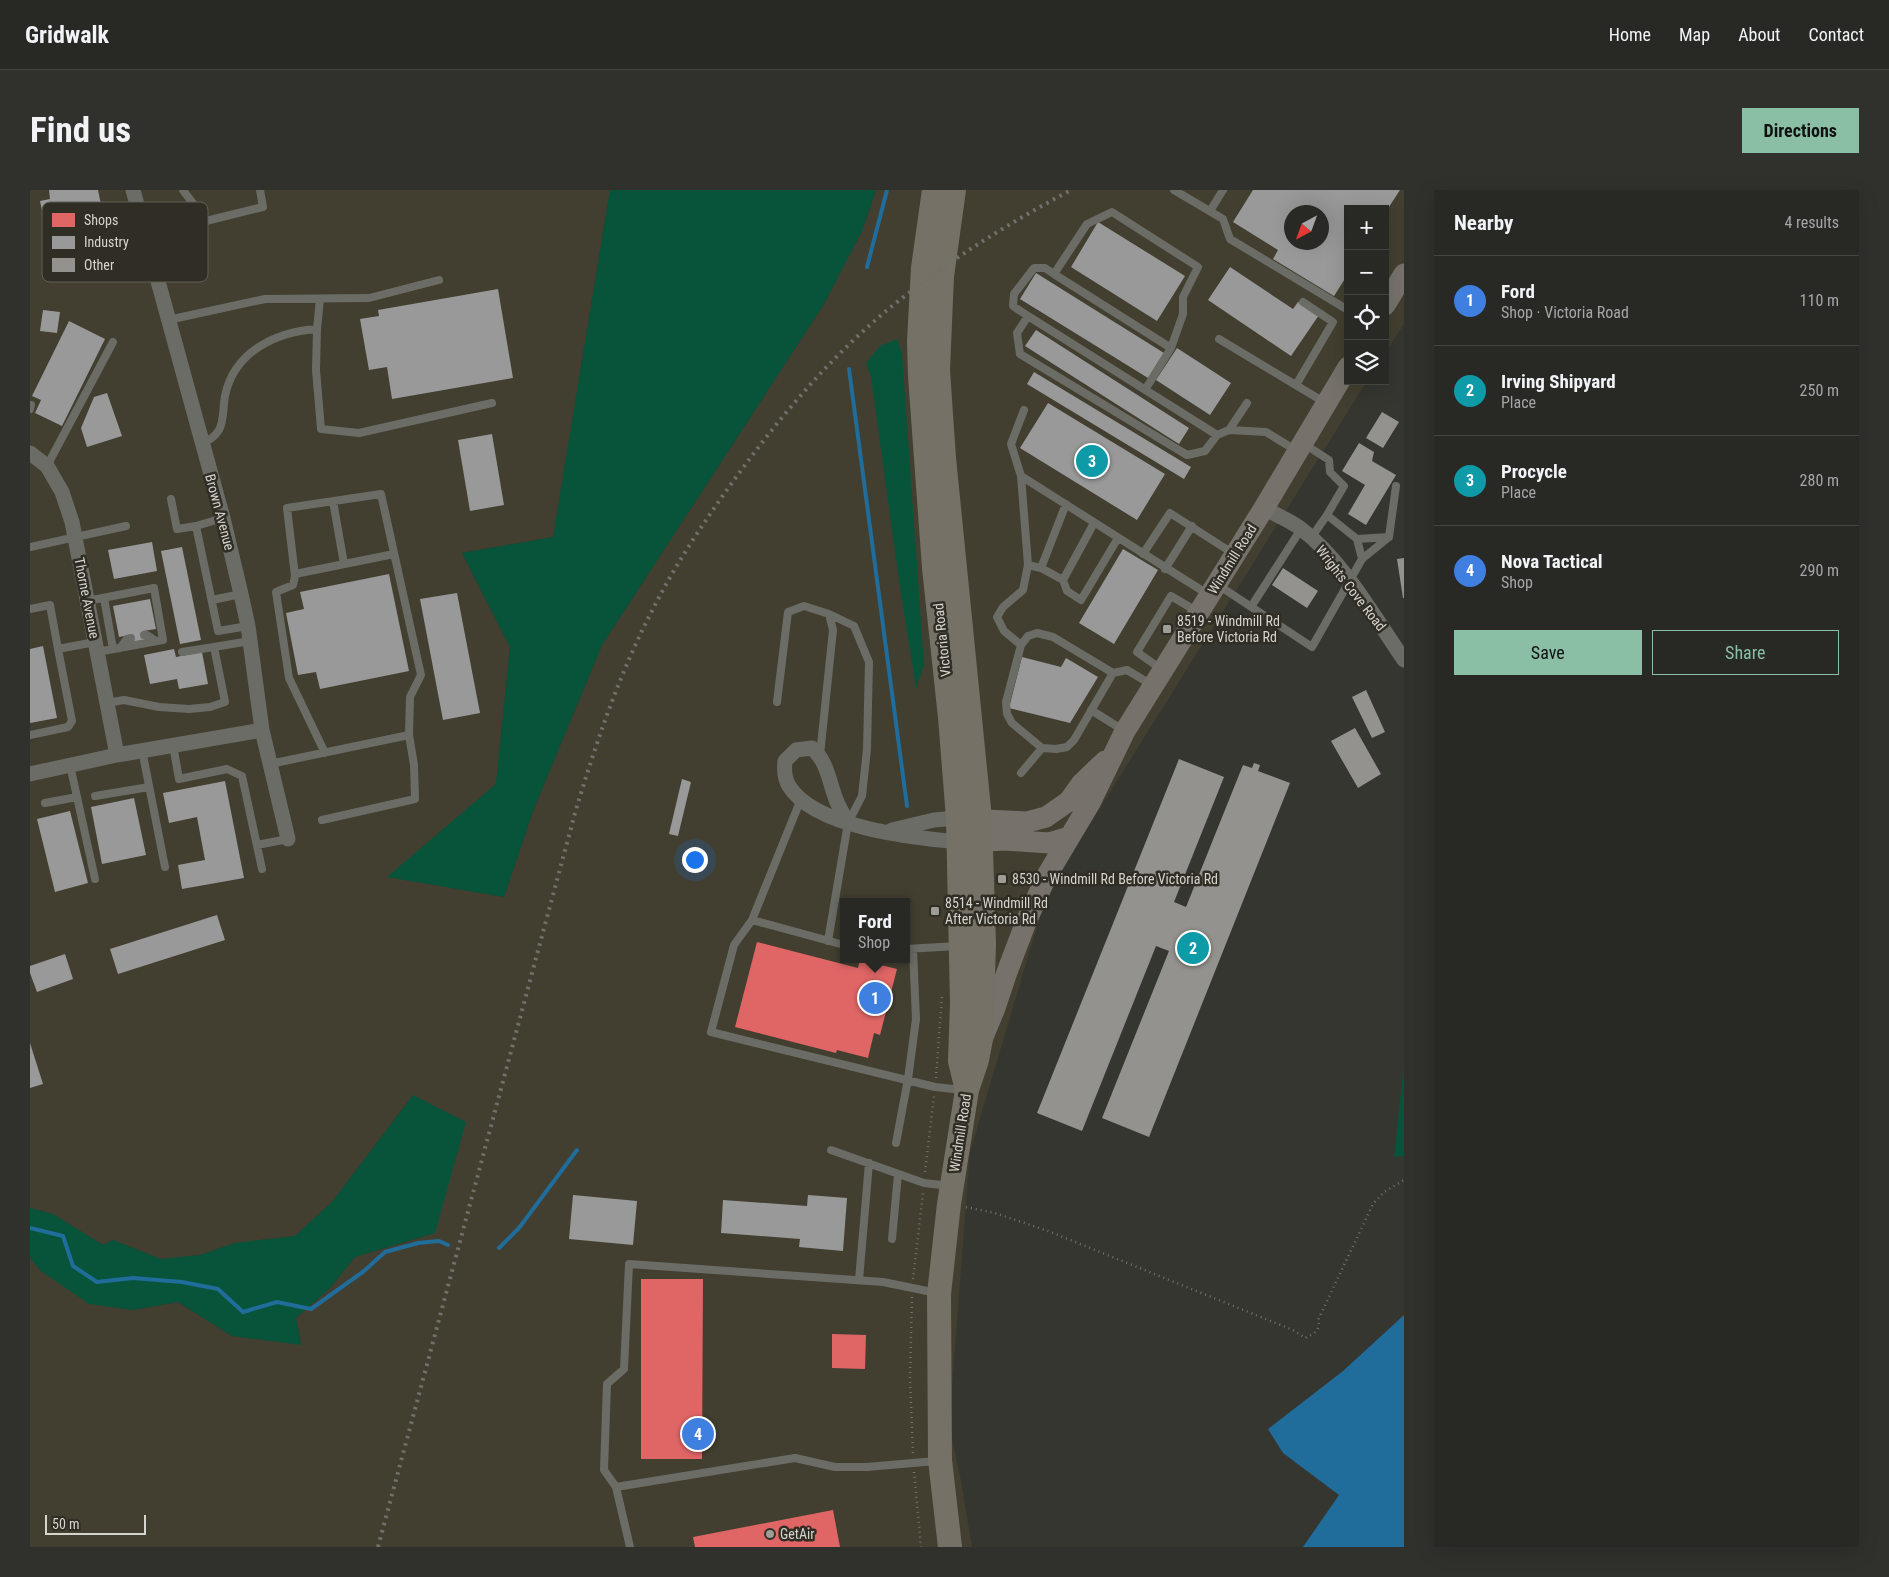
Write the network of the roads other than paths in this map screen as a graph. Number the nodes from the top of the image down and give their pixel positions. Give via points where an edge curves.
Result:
1 (183, 190) edge
2 (260, 190) edge
3 (1174, 190) edge
4 (1223, 190) edge
5 (940, 192) edge
6 (192, 202) edge
7 (1210, 212) junction
8 (208, 221) edge
9 (1054, 274) junction
10 (1404, 274) edge
11 (439, 280) dead end
12 (158, 282) edge
13 (1389, 298) edge
14 (320, 299) junction
15 (1303, 302) dead end
16 (1344, 308) edge
17 (1028, 316) junction
18 (168, 320) junction
19 (316, 329) junction
20 (1219, 339) dead end
21 (113, 342) dead end
22 (1172, 348) junction
23 (1344, 374) edge
24 (1296, 385) junction
25 (1145, 390) junction
26 (492, 403) dead end
27 (1247, 403) dead end
28 (1326, 403) junction
29 (1024, 410) dead end
30 (1229, 430) junction
31 (1217, 435) junction
32 (201, 443) junction
33 (1300, 447) junction
34 (30, 453) edge
35 (47, 466) junction
36 (1021, 476) junction
37 (1396, 486) dead end
38 (170, 500) dead end
39 (333, 501) junction
40 (1066, 504) junction
41 (1264, 508) junction
42 (1327, 515) junction
43 (222, 518) junction
44 (1094, 523) junction
45 (126, 526) dead end
46 (196, 526) junction
47 (1192, 526) junction
48 (1306, 533) junction
49 (75, 536) junction
50 (1389, 537) junction
51 (1118, 538) junction
52 (1357, 539) junction
53 (30, 547) edge
54 (394, 554) junction
55 (1143, 554) junction
56 (1234, 554) junction
57 (1362, 559) junction
58 (344, 564) junction
59 (1028, 565) junction
60 (1041, 568) junction
61 (1165, 569) junction
62 (295, 574) junction
63 (1063, 580) junction
64 (1350, 583) junction
65 (241, 594) junction
66 (1208, 597) junction
67 (104, 598) junction
68 (212, 600) junction
69 (87, 601) junction
70 (1251, 607) junction
71 (30, 609) edge
72 (829, 614) junction
73 (249, 634) junction
74 (144, 636) dead end
75 (131, 638) dead end
76 (156, 641) junction
77 (1021, 645) junction
78 (96, 647) junction
79 (214, 647) junction
80 (116, 648) junction
81 (58, 650) junction
82 (182, 652) dead end
83 (1404, 660) edge
84 (1113, 673) junction
85 (1158, 678) junction
86 (777, 702) dead end
87 (107, 703) junction
88 (1091, 710) junction
89 (262, 730) junction
90 (30, 735) edge
91 (409, 735) junction
92 (1121, 741) junction
93 (173, 745) junction
94 (1042, 748) junction
95 (142, 750) junction
96 (325, 753) junction
97 (117, 754) junction
98 (820, 755) junction
99 (270, 764) junction
100 (70, 765) junction
101 (1021, 773) dead end
102 (30, 774) edge
103 (149, 787) junction
104 (95, 796) dead end
105 (77, 797) junction
106 (801, 799) junction
107 (45, 803) dead end
108 (322, 820) dead end
109 (848, 823) junction
110 (970, 830) junction
111 (885, 832) junction
112 (1069, 837) junction
113 (288, 839) joint
114 (257, 845) junction
115 (164, 867) dead end
116 (262, 869) dead end
117 (95, 879) dead end
118 (752, 920) junction
119 (828, 941) junction
120 (840, 944) edge
121 (962, 946) junction
122 (910, 949) edge
123 (981, 1039) junction
124 (908, 1080) junction
125 (967, 1090) junction
126 (896, 1143) dead end
127 (831, 1150) dead end
128 (869, 1163) junction
129 (898, 1174) junction
130 (950, 1195) junction
131 (892, 1239) dead end
132 (859, 1280) junction
133 (939, 1294) junction
134 (940, 1460) junction
135 (616, 1486) junction
136 (630, 1547) edge
137 (950, 1547) edge

1 - 6 lane
2 - 8 lane via 263,207
3 - 7 lane
4 - 7 lane
5 - 110 main road, Victoria Road via 944,251 938,370
5 - 110 main road, Victoria Road via 924,268 919,341 920,386 932,549 950,717
7 - 16 lane via 1223,219 1230,239
9 - 17 lane via 1045,268 1034,268 1014,294 1013,306
9 - 22 lane
9 - 22 lane via 1087,224 1112,212 1198,267 1183,296 1183,314
10 - 13 main road
11 - 14 lane via 369,298
12 - 18 street, Brown Avenue
14 - 18 lane via 265,299
14 - 19 lane
15 - 24 lane via 1333,322
17 - 25 lane
17 - 31 lane via 1017,333 1020,354 1187,455 1205,451
18 - 32 street, Brown Avenue
19 - 26 lane via 321,429 359,433
19 - 32 lane via 296,330 250,352 231,379 220,429 212,439
20 - 24 lane
21 - 35 lane
22 - 25 lane
23 - 28 main road, Windmill Road
24 - 28 lane
25 - 31 lane
27 - 30 lane
28 - 33 main road, Windmill Road
29 - 36 lane via 1011,444
30 - 31 lane
30 - 33 lane via 1266,432
32 - 43 street, Brown Avenue
33 - 41 main road, Windmill Road
33 - 42 lane via 1329,460 1330,472 1344,486
34 - 35 street, Thorne Avenue
35 - 49 street, Thorne Avenue via 62,492
36 - 40 lane
36 - 59 lane
37 - 50 lane
38 - 46 lane via 177,529
39 - 54 lane via 381,494
39 - 58 lane
39 - 62 lane via 287,508
40 - 44 lane
40 - 60 lane
41 - 48 street, Wrights Cove Road
41 - 56 main road, Windmill Road
42 - 48 lane
42 - 52 lane
43 - 46 lane
43 - 65 street, Brown Avenue
44 - 51 lane
44 - 63 lane
45 - 49 lane
46 - 68 lane
47 - 55 lane via 1170,513
47 - 56 lane
47 - 61 lane
48 - 64 street, Wrights Cove Road via 1328,554
48 - 70 lane
49 - 53 lane
49 - 69 street, Thorne Avenue
50 - 52 lane
50 - 57 lane
51 - 55 lane
51 - 63 lane via 1081,600 1067,591
52 - 57 lane
54 - 58 lane
54 - 91 lane via 421,674 410,697
55 - 61 lane
56 - 66 main road, Windmill Road
57 - 64 lane
58 - 62 lane
59 - 60 lane
59 - 77 lane via 1023,590 1002,607 997,617 1004,630
60 - 63 lane
61 - 66 lane
62 - 96 lane via 293,585 276,592 289,678
64 - 70 lane via 1312,647
64 - 83 street, Wrights Cove Road
65 - 68 lane
65 - 73 street, Brown Avenue
66 - 70 lane
66 - 85 main road, Windmill Road
66 - 85 lane via 1171,596 1137,652
67 - 69 lane
67 - 76 lane via 154,588 163,640
67 - 80 lane
68 - 73 lane via 218,631
69 - 78 street, Thorne Avenue
71 - 81 lane via 50,605
72 - 86 lane via 804,606 788,612
72 - 98 lane via 833,630
72 - 109 lane via 854,626 869,662 867,749 862,796
73 - 79 lane
73 - 89 street, Brown Avenue
74 - 76 lane
75 - 80 lane
76 - 80 lane
77 - 84 lane via 1028,636 1037,633 1053,637
77 - 94 lane via 1006,702 1007,714
78 - 80 lane
78 - 81 lane
78 - 87 street, Thorne Avenue
79 - 82 lane
79 - 87 lane via 225,702 189,709 124,700
81 - 90 lane via 72,721 68,727
84 - 85 lane via 1127,670
84 - 88 lane
85 - 92 main road, Windmill Road
87 - 97 street, Thorne Avenue
88 - 92 lane
88 - 94 lane via 1067,747
89 - 93 street
89 - 99 street, Brown Avenue
91 - 96 lane
91 - 108 lane via 415,799
92 - 110 main road, Windmill Road via 1069,801 1046,817
92 - 112 main road, Windmill Road
93 - 95 street
93 - 114 lane via 179,779 227,770 242,776
94 - 101 lane
95 - 97 street
95 - 103 lane
96 - 99 lane
97 - 100 street
98 - 106 street via 812,748 796,750 785,760 784,774
98 - 109 street via 836,802
99 - 113 street, Brown Avenue
100 - 102 street
100 - 105 lane
103 - 104 lane
103 - 115 lane
105 - 107 lane
105 - 117 lane
106 - 109 street
106 - 118 lane
109 - 111 street
109 - 119 lane
110 - 111 street
110 - 111 street via 934,820
110 - 112 main road via 1049,842
110 - 121 main road, Victoria Road
110 - 123 main road, Victoria Road via 984,944
112 - 123 main road, Windmill Road via 1030,913
113 - 114 lane
114 - 116 lane
118 - 119 lane
118 - 124 lane via 734,945 711,1032
119 - 120 lane
121 - 122 lane
121 - 125 main road, Victoria Road via 960,1061
122 - 124 lane via 916,1018
123 - 125 main road, Windmill Road
124 - 125 lane
124 - 126 lane
125 - 130 main road, Windmill Road
127 - 128 lane
128 - 129 lane
128 - 132 lane
129 - 130 lane
129 - 131 lane
130 - 133 main road, Windmill Road
132 - 133 lane
132 - 135 lane via 629,1264 624,1370 607,1384 604,1470
133 - 134 main road, Windmill Road
134 - 135 lane via 835,1467 795,1458
134 - 137 main road, Windmill Road
135 - 136 lane

